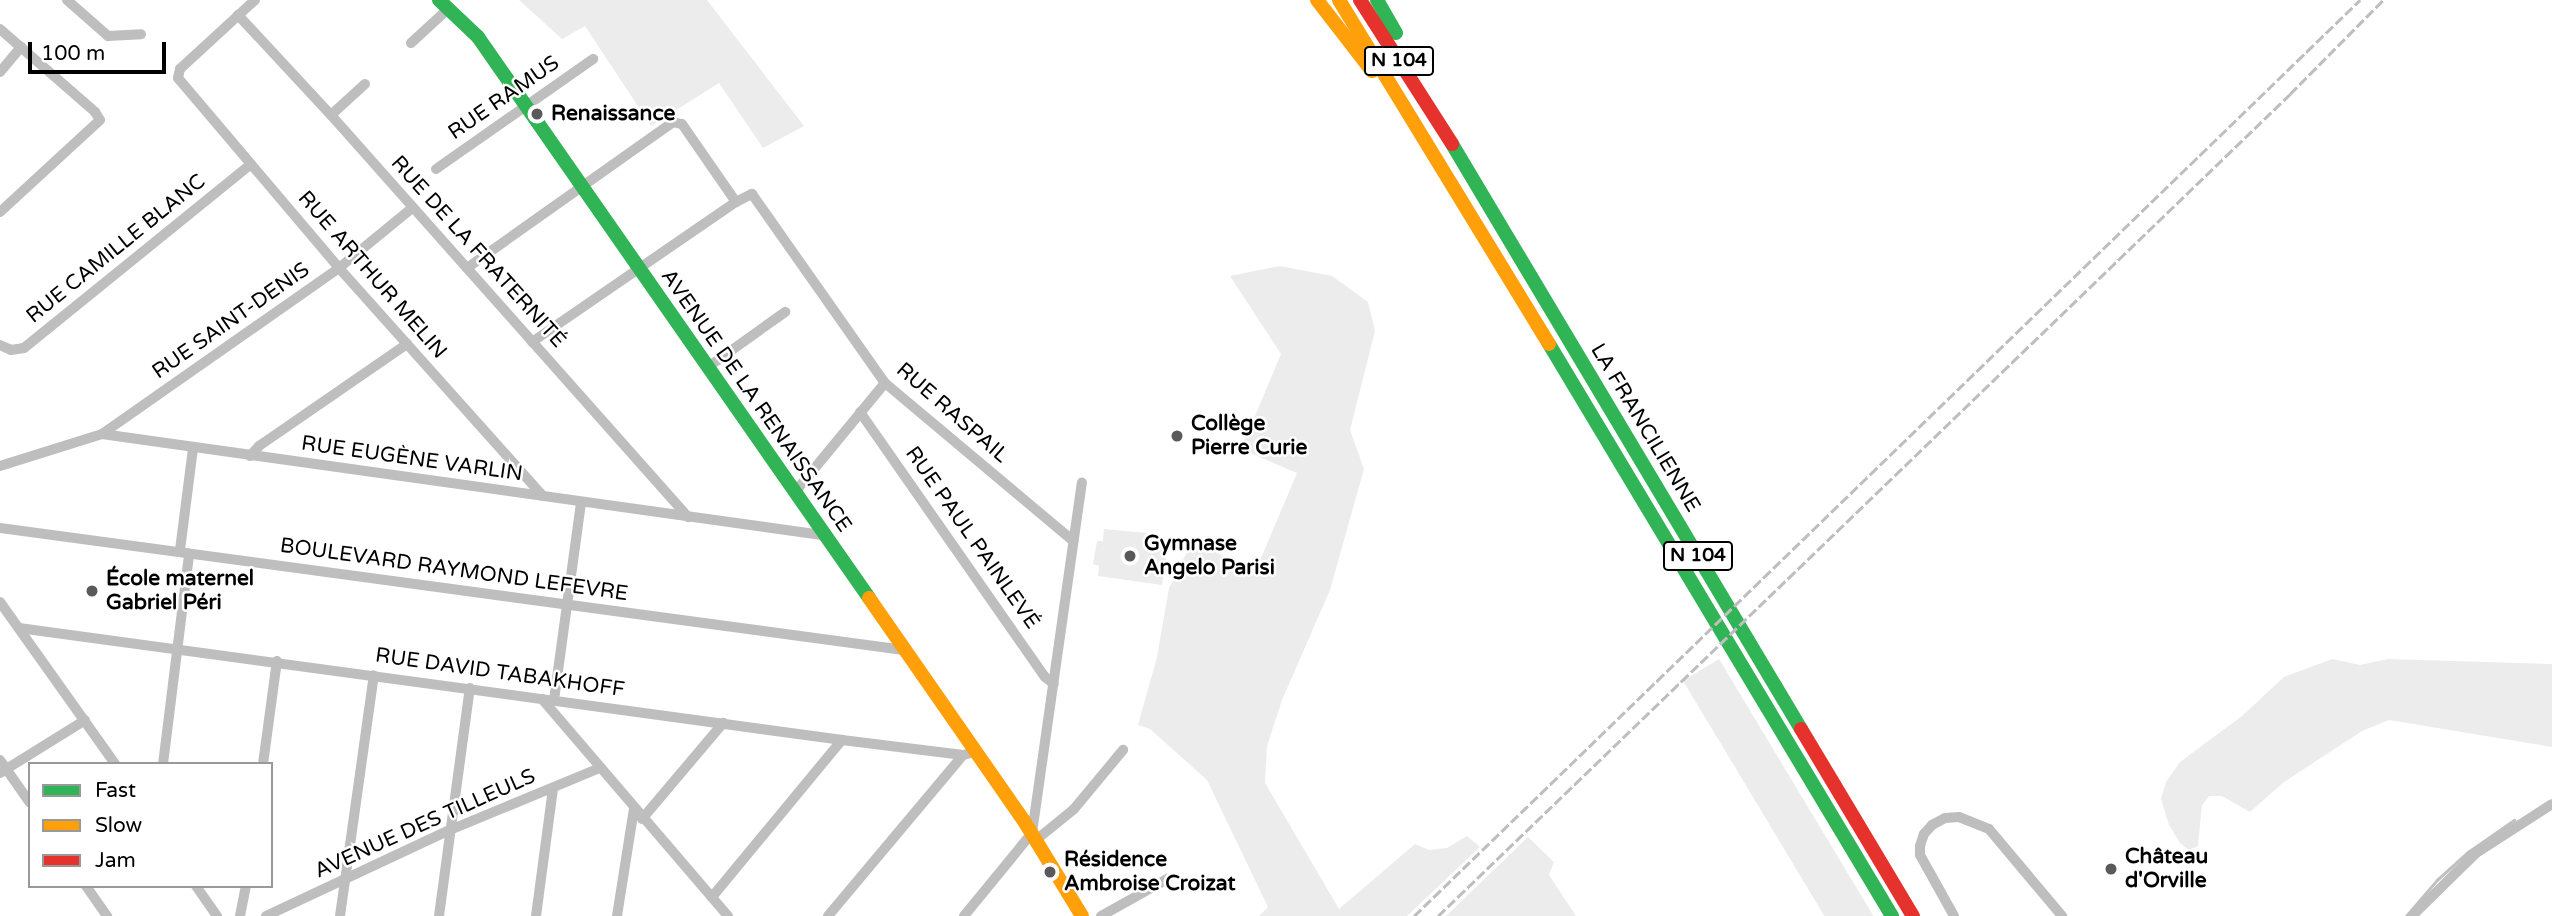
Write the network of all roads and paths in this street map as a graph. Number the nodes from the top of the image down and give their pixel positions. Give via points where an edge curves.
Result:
1 (66, 0) edge
2 (254, 0) edge
3 (1317, 0) edge
4 (1339, 0) edge
5 (1360, 0) edge
6 (1377, 0) edge
7 (443, 4) edge
8 (238, 15) junction
9 (0, 29) edge
10 (141, 34) dead end
11 (411, 43) dead end
12 (21, 47) junction
13 (593, 59) dead end
14 (0, 72) edge
15 (365, 84) dead end
16 (526, 107) junction
17 (331, 115) junction
18 (1438, 120) junction
19 (251, 164) junction
20 (436, 169) dead end
21 (1451, 184) junction
22 (582, 186) junction
23 (736, 202) junction
24 (412, 208) junction
25 (0, 212) edge
26 (339, 268) junction
27 (467, 268) junction
28 (640, 270) junction
29 (785, 312) dead end
30 (532, 342) junction
31 (407, 344) junction
32 (0, 345) edge
33 (708, 367) junction
34 (885, 383) junction
35 (860, 412) junction
36 (102, 434) junction
37 (193, 449) junction
38 (250, 456) junction
39 (0, 466) edge
40 (1082, 483) dead end
41 (795, 492) junction
42 (543, 496) junction
43 (581, 502) junction
44 (688, 517) junction
45 (0, 528) edge
46 (822, 535) junction
47 (1073, 541) junction
48 (184, 552) junction
49 (0, 602) edge
50 (565, 603) junction
51 (19, 628) junction
52 (178, 648) junction
53 (904, 650) junction
54 (277, 661) junction
55 (374, 675) junction
56 (1054, 684) junction
57 (470, 688) junction
58 (542, 699) junction
59 (554, 700) junction
60 (85, 720) junction
61 (723, 723) junction
62 (842, 740) junction
63 (1123, 750) dead end
64 (969, 753) junction
65 (114, 762) edge
66 (163, 762) edge
67 (263, 762) edge
68 (2, 767) edge
69 (600, 768) junction
70 (553, 788) junction
71 (28, 800) edge
72 (2552, 804) edge
73 (634, 809) junction
74 (642, 819) junction
75 (450, 831) junction
76 (1034, 836) junction
77 (1167, 879) dead end
78 (345, 880) junction
79 (87, 888) edge
80 (197, 888) edge
81 (246, 888) edge
82 (712, 897) junction
83 (107, 916) edge
84 (217, 916) edge
85 (240, 916) edge
86 (265, 916) edge
87 (340, 916) edge
88 (439, 916) edge
89 (536, 916) edge
90 (617, 916) edge
91 (728, 916) edge
92 (828, 916) edge
93 (964, 916) edge
94 (1082, 916) edge
95 (1101, 916) edge
96 (1892, 916) edge
97 (1913, 916) edge
98 (1954, 916) edge
99 (2062, 916) edge
100 (2412, 916) edge

1 - 10 street via 108,36
2 - 8 street
3 - 21 main road
4 - 21 main road, LA FRANCILIENNE / N 104
5 - 18 main road, LA FRANCILIENNE / N 104
6 - 18 main road via 1440,113
7 - 11 street
7 - 16 main road, AVENUE DE LA RENAISSANCE via 478,37
8 - 17 street, RUE DE LA FRATERNITÉ
8 - 19 street, RUE ARTHUR MELIN via 178,75
9 - 12 street
12 - 14 street
12 - 25 street via 100,120
13 - 16 street, RUE RAMUS
15 - 17 street
16 - 20 street, RUE RAMUS
16 - 22 main road, AVENUE DE LA RENAISSANCE
17 - 24 street, RUE DE LA FRATERNITÉ
18 - 97 main road, LA FRANCILIENNE / N 104
19 - 26 street, RUE ARTHUR MELIN
19 - 32 street, RUE CAMILLE BLANC via 24,348 11,350
21 - 96 main road, LA FRANCILIENNE / N 104
22 - 23 street via 678,121
22 - 27 street
22 - 28 main road, AVENUE DE LA RENAISSANCE
23 - 28 street
23 - 34 street, RUE RASPAIL via 752,194
24 - 26 street, RUE SAINT-DENIS
24 - 27 street, RUE DE LA FRATERNITÉ
26 - 31 street, RUE ARTHUR MELIN
26 - 36 street, RUE SAINT-DENIS
27 - 30 street, RUE DE LA FRATERNITÉ
28 - 30 street
28 - 33 main road, AVENUE DE LA RENAISSANCE
29 - 33 street
30 - 44 street, RUE DE LA FRATERNITÉ
31 - 38 street
31 - 42 street, RUE ARTHUR MELIN
33 - 41 main road, AVENUE DE LA RENAISSANCE
34 - 35 street
34 - 47 street, RUE RASPAIL
35 - 41 street
35 - 56 street, RUE PAUL PAINLEVÉ
36 - 37 street, RUE EUGÈNE VARLIN
36 - 39 street, RUE EUGÈNE VARLIN
37 - 38 street, RUE EUGÈNE VARLIN
37 - 48 street
38 - 42 street, RUE EUGÈNE VARLIN
40 - 47 street
41 - 46 main road, AVENUE DE LA RENAISSANCE
42 - 43 street, RUE EUGÈNE VARLIN
43 - 44 street, RUE EUGÈNE VARLIN
43 - 50 street
44 - 46 street, RUE EUGÈNE VARLIN
45 - 48 street, BOULEVARD RAYMOND LEFEVRE
46 - 53 main road, AVENUE DE LA RENAISSANCE
47 - 56 street
48 - 50 street, BOULEVARD RAYMOND LEFEVRE
48 - 52 street
49 - 51 street
50 - 53 street, BOULEVARD RAYMOND LEFEVRE
50 - 59 street
51 - 52 street, RUE DAVID TABAKHOFF
51 - 60 street
52 - 54 street, RUE DAVID TABAKHOFF
52 - 66 street
53 - 64 main road, AVENUE DE LA RENAISSANCE
54 - 55 street, RUE DAVID TABAKHOFF
54 - 67 street
55 - 57 street, RUE DAVID TABAKHOFF
55 - 78 street
56 - 76 street
57 - 58 street, RUE DAVID TABAKHOFF
57 - 75 street
58 - 59 street, RUE DAVID TABAKHOFF
58 - 69 street
59 - 61 street, RUE DAVID TABAKHOFF
60 - 65 street
60 - 68 street
61 - 62 street, RUE DAVID TABAKHOFF
61 - 74 street
62 - 64 street, RUE DAVID TABAKHOFF
62 - 82 street
63 - 76 street via 1074,809
64 - 76 main road, AVENUE DE LA RENAISSANCE
64 - 92 street
68 - 71 street
69 - 70 street, AVENUE DES TILLEULS
69 - 73 street
70 - 75 street, AVENUE DES TILLEULS
70 - 89 street
72 - 100 street via 2476,853
73 - 74 street
73 - 90 street
74 - 82 street
75 - 78 street, AVENUE DES TILLEULS
75 - 88 street
76 - 93 street
76 - 94 main road, AVENUE DE LA RENAISSANCE
77 - 95 street
78 - 86 street, AVENUE DES TILLEULS
78 - 87 street
79 - 83 street
80 - 84 street
81 - 85 street
82 - 91 street
98 - 99 street via 1920,855 1920,846 1932,825 1959,817 1989,829

